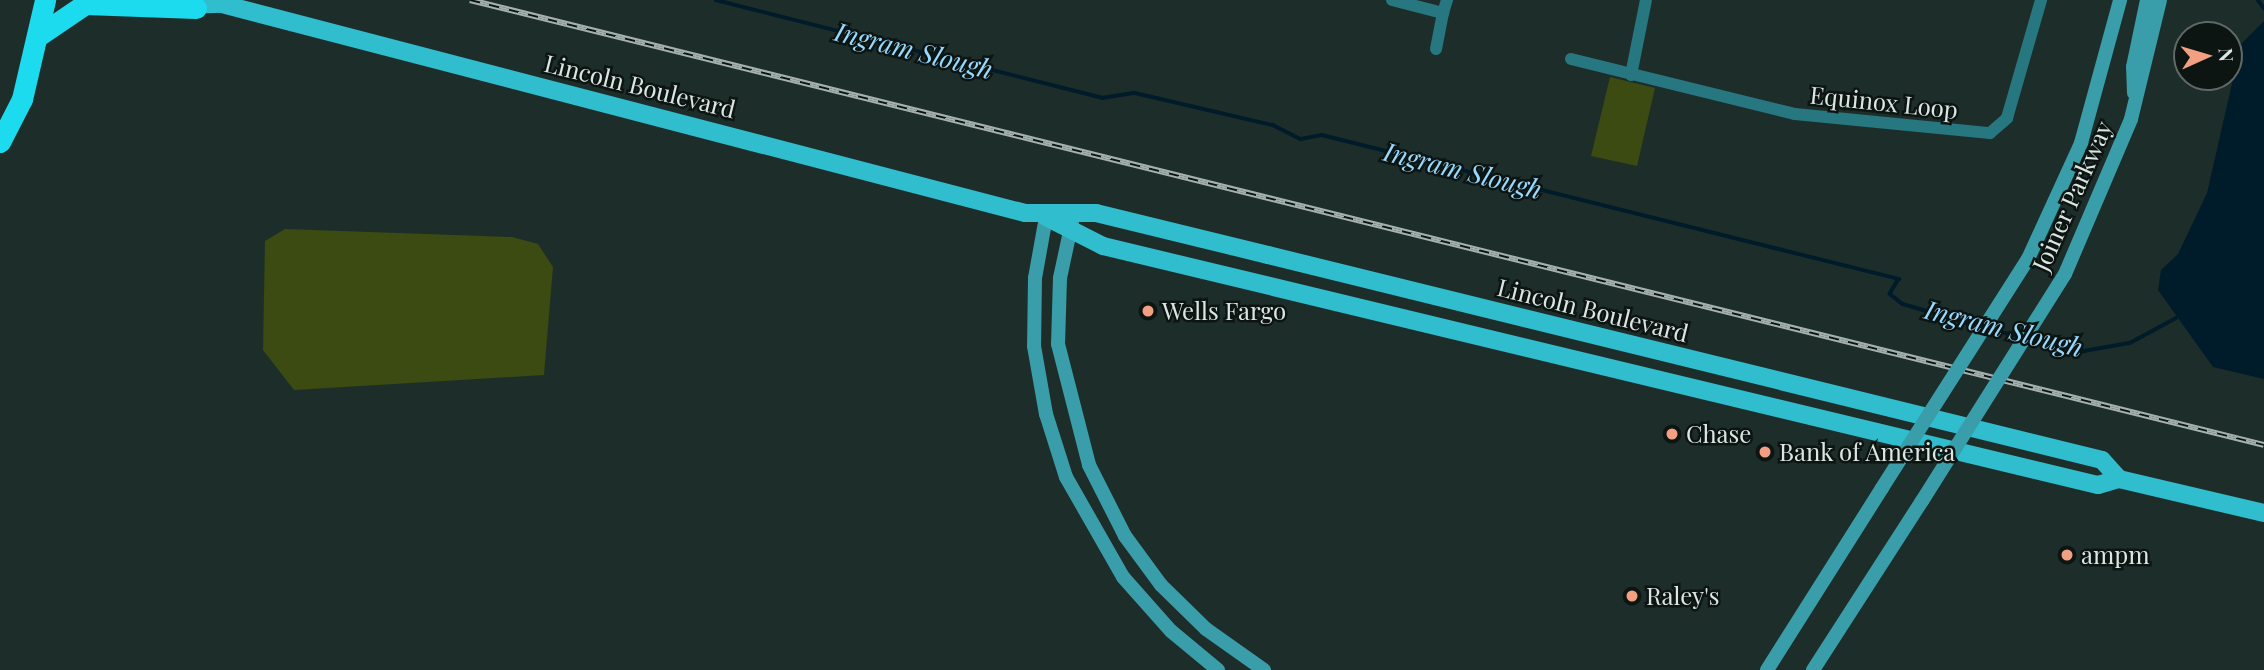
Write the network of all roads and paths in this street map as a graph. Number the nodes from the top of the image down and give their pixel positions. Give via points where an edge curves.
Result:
1 (46, 0) edge
2 (166, 0) edge
3 (1392, 0) edge
4 (1646, 0) edge
5 (2040, 0) edge
6 (2120, 0) edge
7 (2147, 0) edge
8 (2160, 0) edge
9 (219, 2) edge
10 (1445, 6) edge
11 (196, 8) junction
12 (38, 36) junction
13 (1436, 49) dead end
14 (1571, 60) dead end
15 (1631, 75) junction
16 (2135, 105) junction
17 (0, 142) edge
18 (1046, 217) junction
19 (1072, 223) junction
20 (2119, 479) junction
21 (2264, 513) edge
22 (1218, 670) edge
23 (1264, 670) edge
24 (1767, 670) edge
25 (1813, 670) edge

1 - 12 highway
2 - 11 main road, Lincoln Boulevard
3 - 10 street
4 - 15 street
5 - 15 street, Equinox Loop via 2007,118 1990,133 1795,114
6 - 24 main road, Joiner Parkway, bridge via 2081,143 2028,259
7 - 16 main road via 2133,67
8 - 16 main road, Joiner Parkway
9 - 11 main road, Lincoln Boulevard
9 - 18 main road, Lincoln Boulevard
10 - 13 street
11 - 12 highway via 85,4
12 - 17 highway via 22,99
14 - 15 street, Equinox Loop
16 - 25 main road, Joiner Parkway, bridge via 2065,274
18 - 19 main road, Lincoln Boulevard
18 - 22 main road via 1035,278 1034,346 1046,414 1066,477 1123,577 1171,631
19 - 20 main road, Lincoln Boulevard via 1090,243 2098,485
19 - 20 main road, Lincoln Boulevard via 1103,215 2102,460
19 - 23 main road via 1060,278 1059,344 1089,465 1125,536 1161,584 1206,629
20 - 21 main road, Lincoln Boulevard

